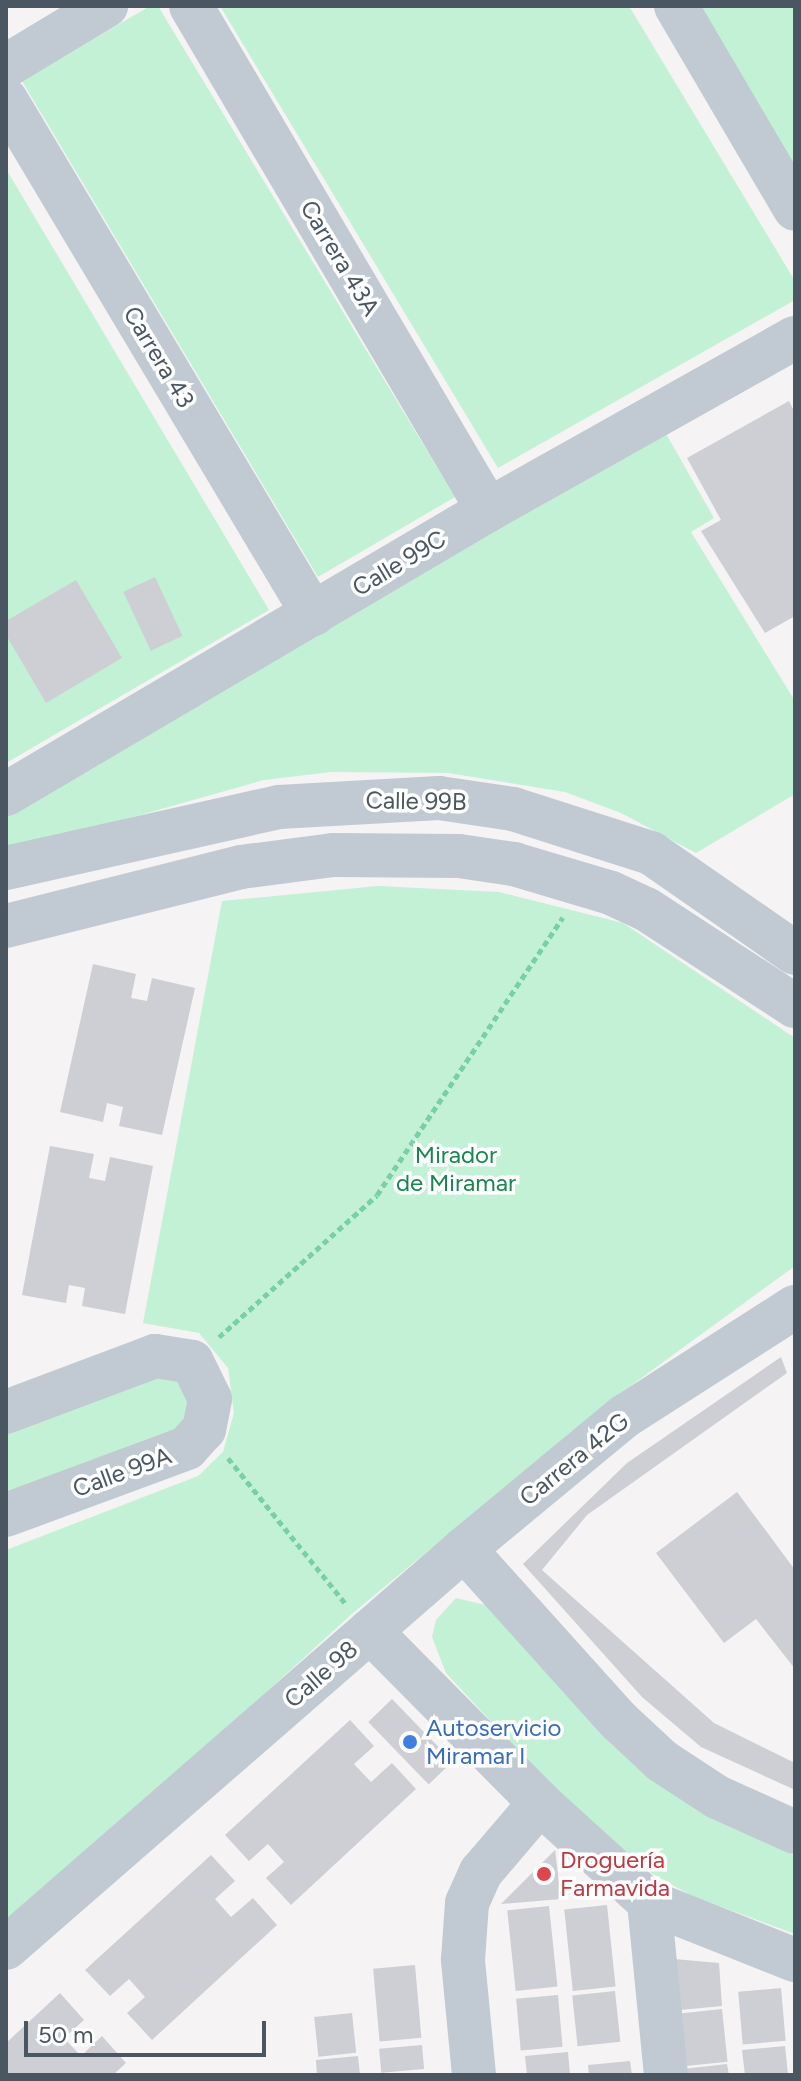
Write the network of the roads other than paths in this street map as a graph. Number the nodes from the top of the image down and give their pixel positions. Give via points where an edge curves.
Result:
1 (106, 6) edge
2 (191, 6) edge
3 (676, 6) edge
4 (6, 66) edge
5 (6, 100) edge
6 (795, 209) edge
7 (795, 338) edge
8 (488, 510) junction
9 (313, 614) junction
10 (6, 794) edge
11 (6, 868) edge
12 (6, 926) edge
13 (795, 953) edge
14 (795, 1006) edge
15 (795, 1307) edge
16 (6, 1412) edge
17 (6, 1515) edge
18 (464, 1549) junction
19 (370, 1631) junction
20 (540, 1803) junction
21 (795, 1832) edge
22 (649, 1902) junction
23 (6, 1948) edge
24 (795, 1960) edge
25 (474, 2075) edge
26 (666, 2075) edge

1 - 4 street
2 - 8 street, Carrera 43A
3 - 6 street
5 - 9 street, Carrera 43
7 - 8 street, Calle 99C
8 - 9 street, Calle 99C
9 - 10 street, Calle 99C
11 - 13 street, Calle 99B via 279,807 439,798 513,809 651,853
12 - 14 street via 241,867 333,855 459,856 586,883 646,909
15 - 18 street, Carrera 42G via 625,1416
16 - 17 street, Calle 99A via 155,1356 192,1362 210,1399 204,1429 187,1448
18 - 19 street, Carrera 42G
18 - 21 street via 618,1720 662,1761 717,1797
19 - 20 street, Calle 98
19 - 23 street, Calle 98
20 - 22 street, Calle 98
20 - 25 street via 481,1872 467,1903 463,1960
22 - 24 street, Calle 98
22 - 26 street

